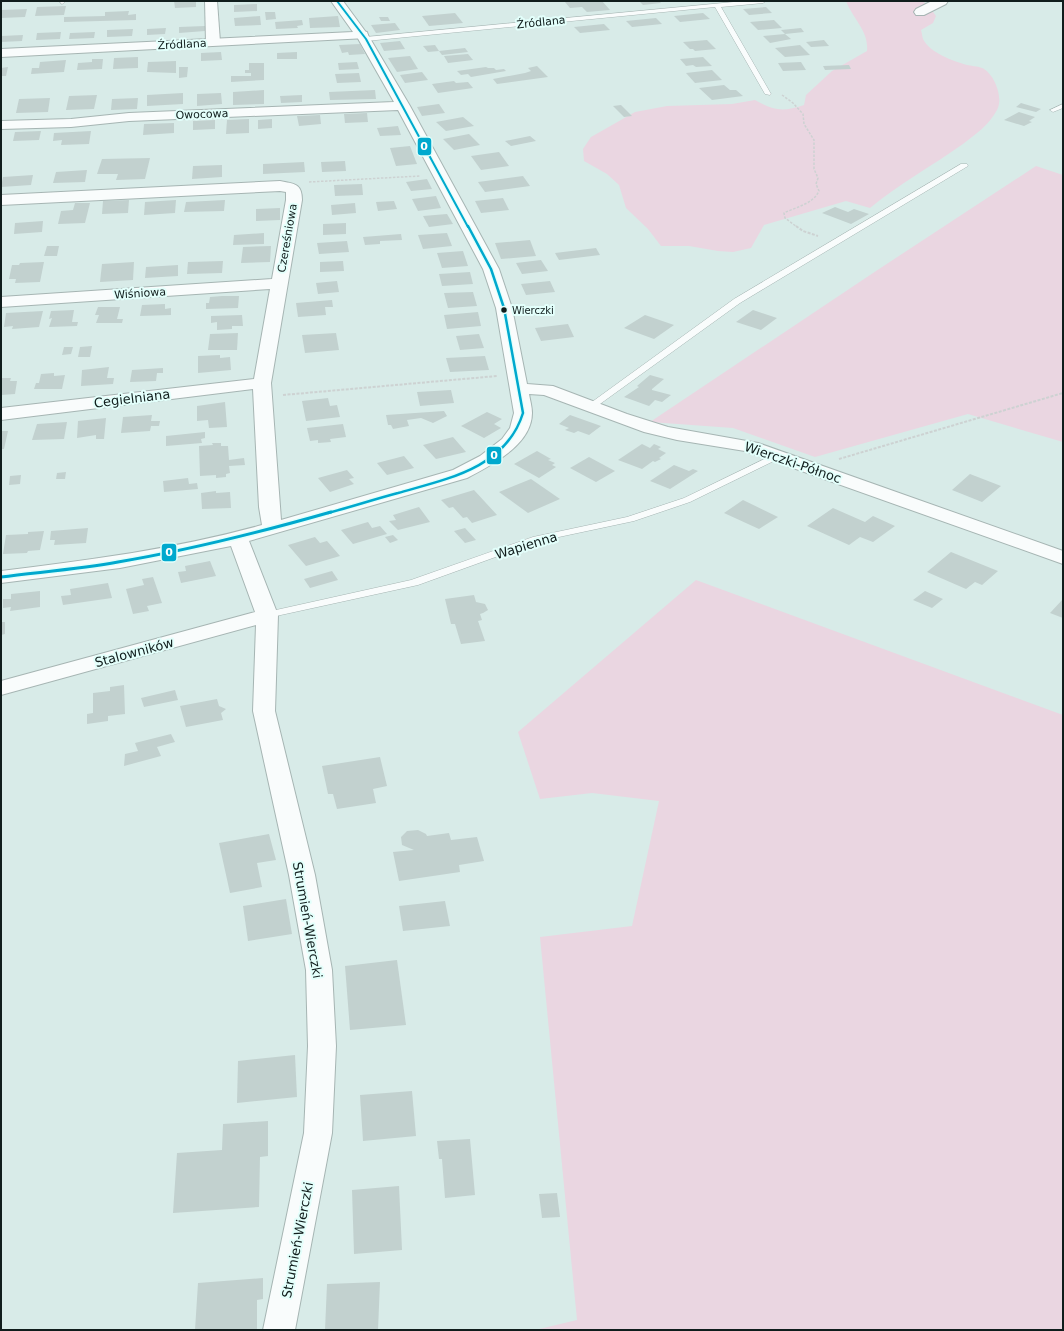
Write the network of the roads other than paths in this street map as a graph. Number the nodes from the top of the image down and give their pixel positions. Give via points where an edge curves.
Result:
1 (211, 1) edge
2 (337, 1) edge
3 (763, 1) edge
4 (942, 1) edge
5 (717, 5) junction
6 (920, 12) dead end
7 (364, 37) junction
8 (213, 42) junction
9 (1, 53) edge
10 (767, 92) road end
11 (403, 106) junction
12 (1063, 106) edge
13 (1053, 110) dead end
14 (1, 125) edge
15 (964, 166) dead end
16 (1, 200) edge
17 (279, 283) junction
18 (1, 302) edge
19 (262, 383) junction
20 (519, 389) junction
21 (590, 407) junction
22 (1, 414) edge
23 (779, 456) junction
24 (272, 529) junction
25 (238, 538) junction
26 (1063, 558) edge
27 (1, 577) edge
28 (267, 615) junction
29 (1, 688) edge
30 (279, 1330) edge

1 - 8 street
2 - 7 street
3 - 5 lane, Źródlana
4 - 6 street
5 - 7 lane, Źródlana
5 - 10 lane
7 - 8 street, Źródlana
7 - 11 street
8 - 9 street, Źródlana
11 - 14 street, Owocowa
11 - 20 street via 491,268 504,308
12 - 13 lane
15 - 21 lane via 737,301
16 - 17 street, Czereśniowa via 291,188 294,191 294,200
17 - 18 street, Wiśniowa
17 - 19 street, Czereśniowa
19 - 22 street, Cegielniana
19 - 24 street, Czereśniowa
20 - 21 street, Wierczki-Północ via 547,390
20 - 24 street via 523,413 519,428 509,443 487,460 460,474
21 - 23 street, Wierczki-Północ via 658,430 730,441
23 - 26 street, Wierczki-Północ
23 - 28 lane, Wapienna via 687,500 630,518 537,539 414,583
24 - 25 street
25 - 27 street via 120,562
25 - 28 street, Strumień-Wierczki
28 - 29 street, Stalowników
28 - 30 street, Strumień-Wierczki via 264,711 302,875 320,970 322,1046 318,1133

